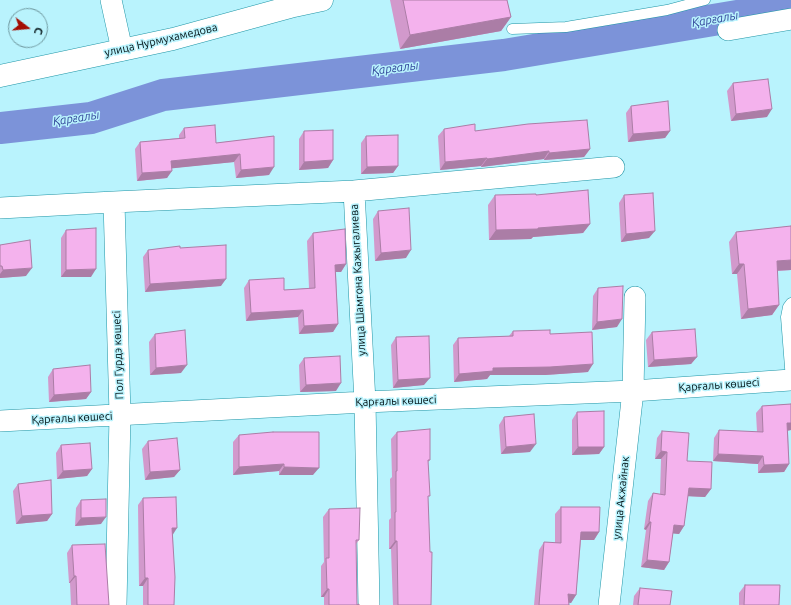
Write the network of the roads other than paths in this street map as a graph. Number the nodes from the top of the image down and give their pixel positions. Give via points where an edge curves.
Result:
1 (111, 0) edge
2 (322, 0) edge
3 (705, 0) edge
4 (791, 19) edge
5 (512, 29) edge
6 (728, 30) dead end
7 (122, 50) junction
8 (0, 76) edge
9 (614, 167) dead end
10 (354, 191) junction
11 (114, 202) junction
12 (0, 208) edge
13 (635, 297) dead end
14 (791, 302) edge
15 (791, 380) edge
16 (633, 391) junction
17 (365, 402) junction
18 (120, 415) junction
19 (0, 421) edge
20 (116, 605) edge
21 (369, 605) edge
22 (609, 605) edge

1 - 7 street
2 - 7 street, улица Нурмухамедова
3 - 5 lane via 667,10 566,27
4 - 6 street
7 - 8 street, улица Нурмухамедова
9 - 10 street, улица Шамгона Кажыгалиева
10 - 11 street
10 - 17 street, улица Шамгона Кажыгалиева
11 - 12 street
11 - 18 street, Пол Гурдэ көшесі
13 - 16 street, улица Акжайнак
14 - 15 lane via 786,317
15 - 16 street, Қарғалы көшесі
16 - 17 street, Қарғалы көшесі
16 - 22 street, улица Акжайнак
17 - 18 street, Қарғалы көшесі
17 - 21 street, улица Шамгона Кажыгалиева
18 - 19 street, Қарғалы көшесі
18 - 20 street, Пол Гурдэ көшесі

